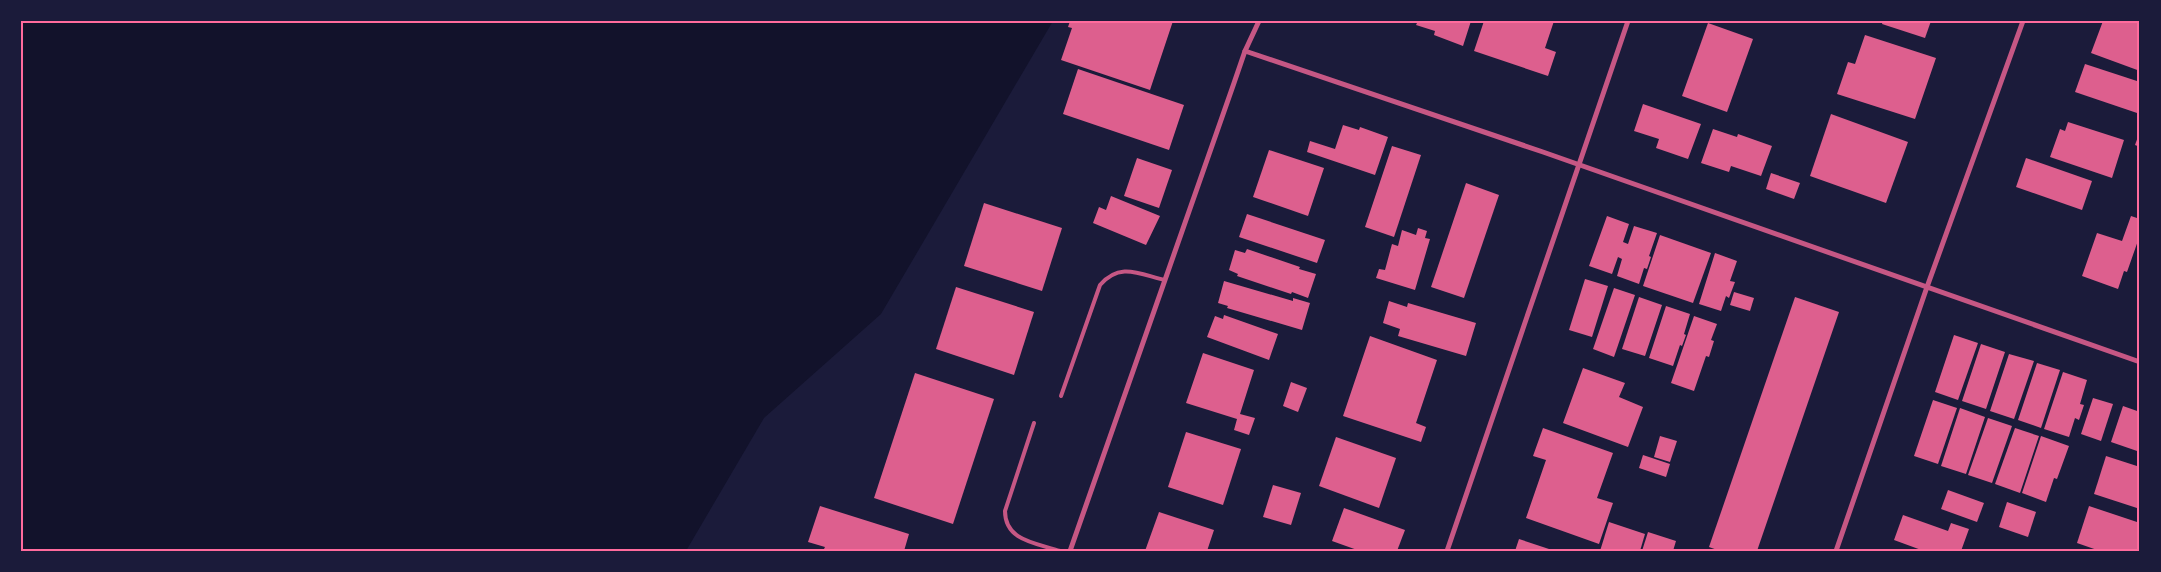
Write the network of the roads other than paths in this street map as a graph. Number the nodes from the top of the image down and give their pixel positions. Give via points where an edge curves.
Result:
1 (1259, 21) edge
2 (1628, 21) edge
3 (2023, 21) edge
4 (1245, 51) junction
5 (1578, 164) junction
6 (1165, 280) junction
7 (1927, 287) junction
8 (2140, 362) edge
9 (1061, 396) dead end
10 (1034, 423) dead end
11 (1060, 551) edge
12 (1070, 551) edge
13 (1447, 551) edge
14 (1836, 551) edge

1 - 4 street
2 - 5 street
3 - 7 street
4 - 5 street
4 - 6 street
5 - 7 street
5 - 13 street
6 - 9 lane via 1123,270 1109,275 1100,285
6 - 12 street
7 - 8 street
7 - 14 street
10 - 11 lane via 1005,511 1005,522 1018,537

